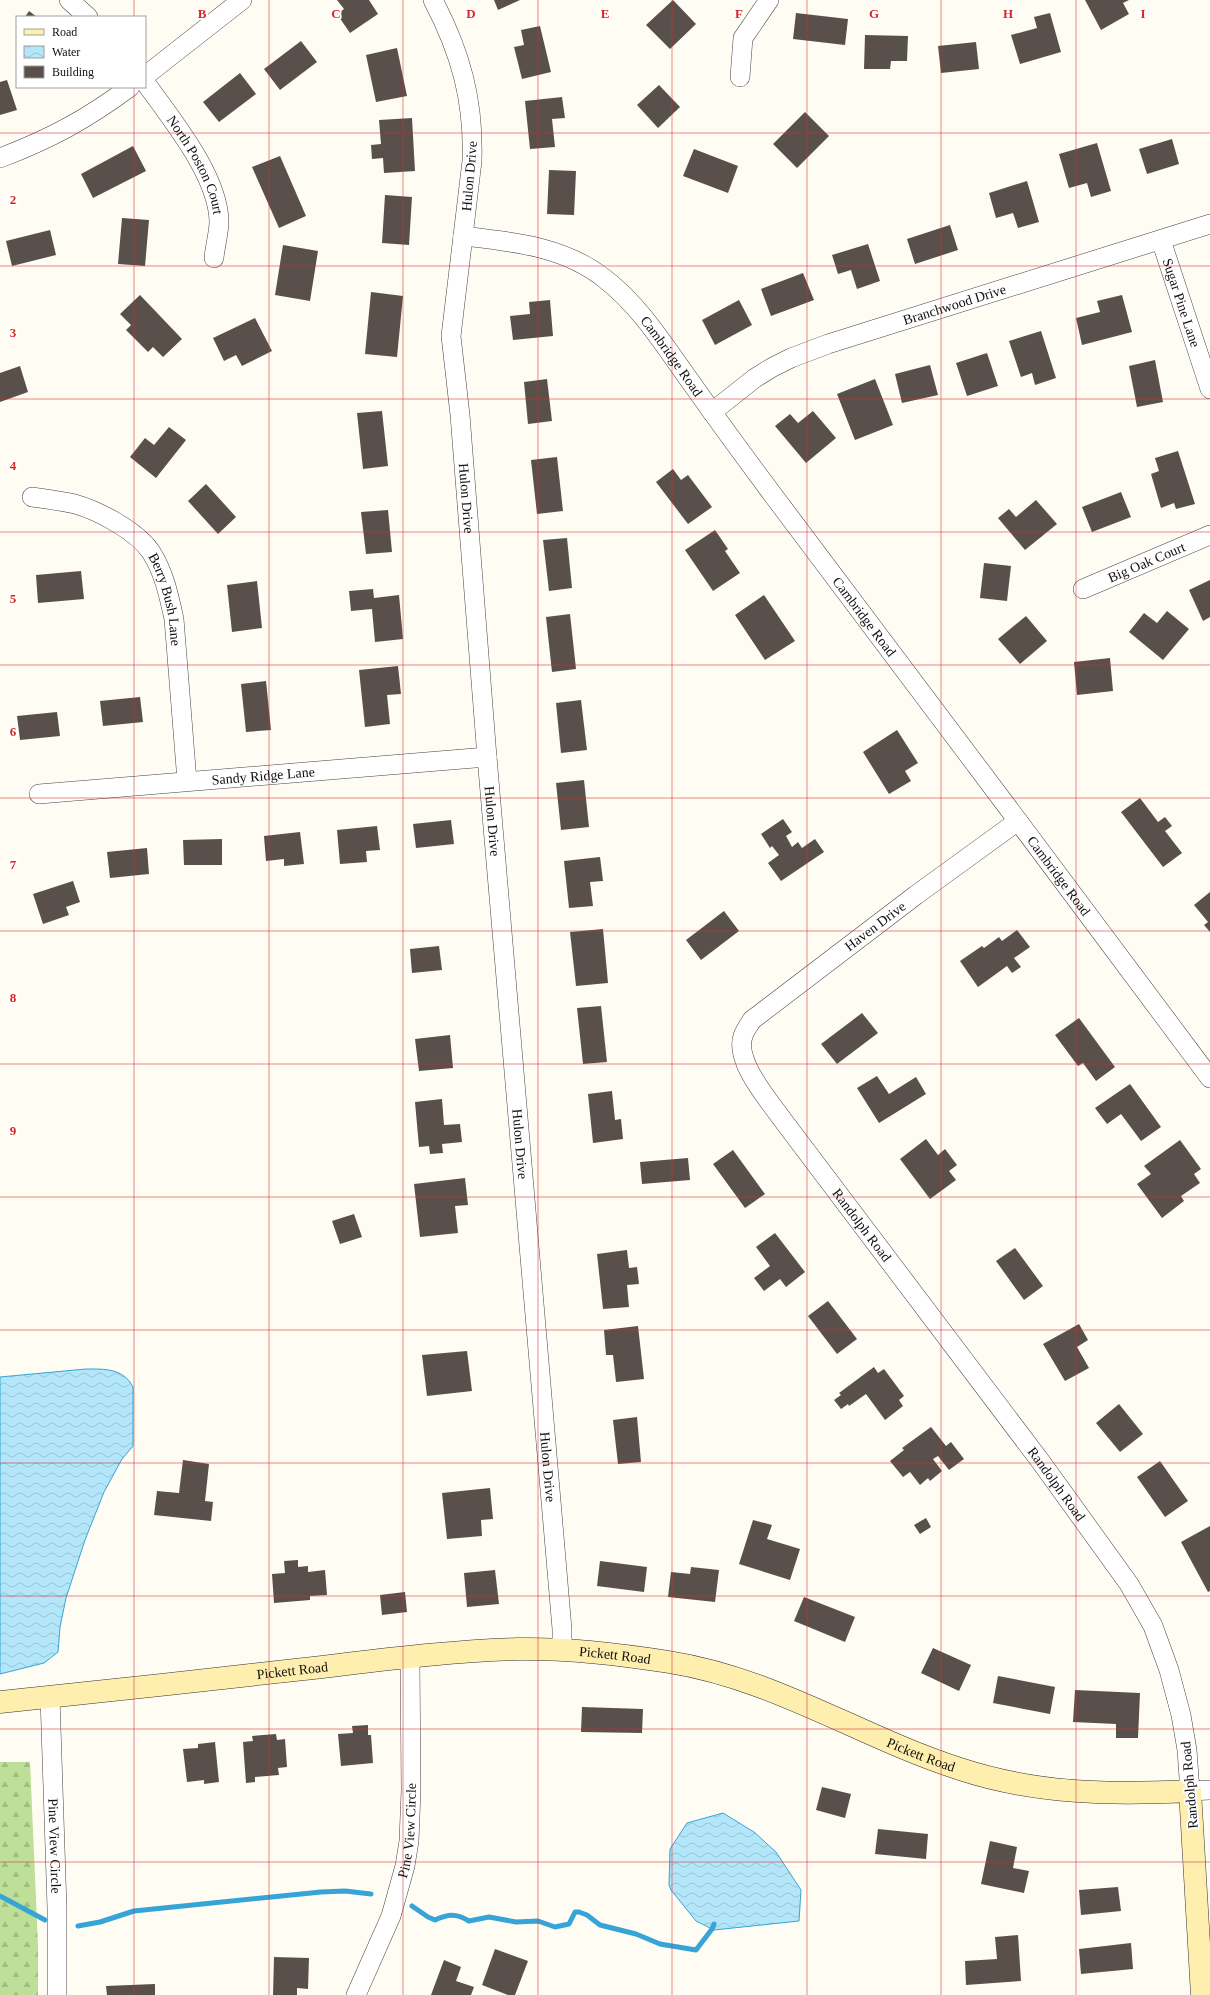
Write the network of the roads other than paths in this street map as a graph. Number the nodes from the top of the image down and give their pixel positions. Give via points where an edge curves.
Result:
1 (69, 0) edge
2 (242, 0) edge
3 (433, 0) edge
4 (769, 0) edge
5 (87, 16) edge
6 (146, 75) edge
7 (740, 76) dead end
8 (146, 83) edge
9 (129, 88) edge
10 (0, 158) edge
11 (1210, 224) edge
12 (463, 236) junction
13 (1161, 240) junction
14 (214, 258) dead end
15 (1210, 389) edge
16 (712, 412) junction
17 (32, 497) dead end
18 (1210, 536) edge
19 (1083, 589) dead end
20 (487, 756) junction
21 (187, 781) junction
22 (39, 794) dead end
23 (1018, 821) junction
24 (742, 1041) joint
25 (1210, 1078) edge
26 (562, 1650) junction
27 (410, 1658) junction
28 (50, 1697) junction
29 (0, 1702) edge
30 (1200, 1791) edge
31 (58, 1995) edge
32 (356, 1995) edge
33 (1202, 1995) edge

1 - 5 street
2 - 6 street
3 - 12 street, Hulon Drive via 456,50 470,106 472,161
4 - 7 street via 743,38
8 - 14 street, North Poston Court via 191,147 215,200 219,222
9 - 10 street via 66,130
11 - 13 street, Branchwood Drive
12 - 16 street, Cambridge Road via 540,247 586,265 605,278 641,314
12 - 20 street, Hulon Drive via 451,336 460,415
13 - 15 street, Sugar Pine Lane
13 - 16 street, Branchwood Drive via 828,344 791,358 755,378
16 - 23 street, Cambridge Road
17 - 21 street, Berry Bush Lane via 75,504 124,527 151,552 160,568 174,619
18 - 19 street, Big Oak Court
20 - 21 street, Sandy Ridge Lane
20 - 26 street, Hulon Drive
21 - 22 street, Sandy Ridge Lane
23 - 24 street, Haven Drive via 916,894 787,992 752,1020
23 - 25 street, Cambridge Road
24 - 30 street, Randolph Road via 746,1063 760,1088 1041,1462 1129,1584 1152,1626 1171,1676 1187,1750
26 - 27 street, Pickett Road via 518,1649
26 - 30 street, Pickett Road via 673,1662 742,1680 806,1704 958,1769 1012,1784 1089,1793
27 - 28 street, Pickett Road
27 - 32 street, Pine View Circle via 411,1790 406,1860 390,1916
28 - 29 street, Pickett Road
28 - 31 street, Pine View Circle
30 - 33 street, Randolph Road

